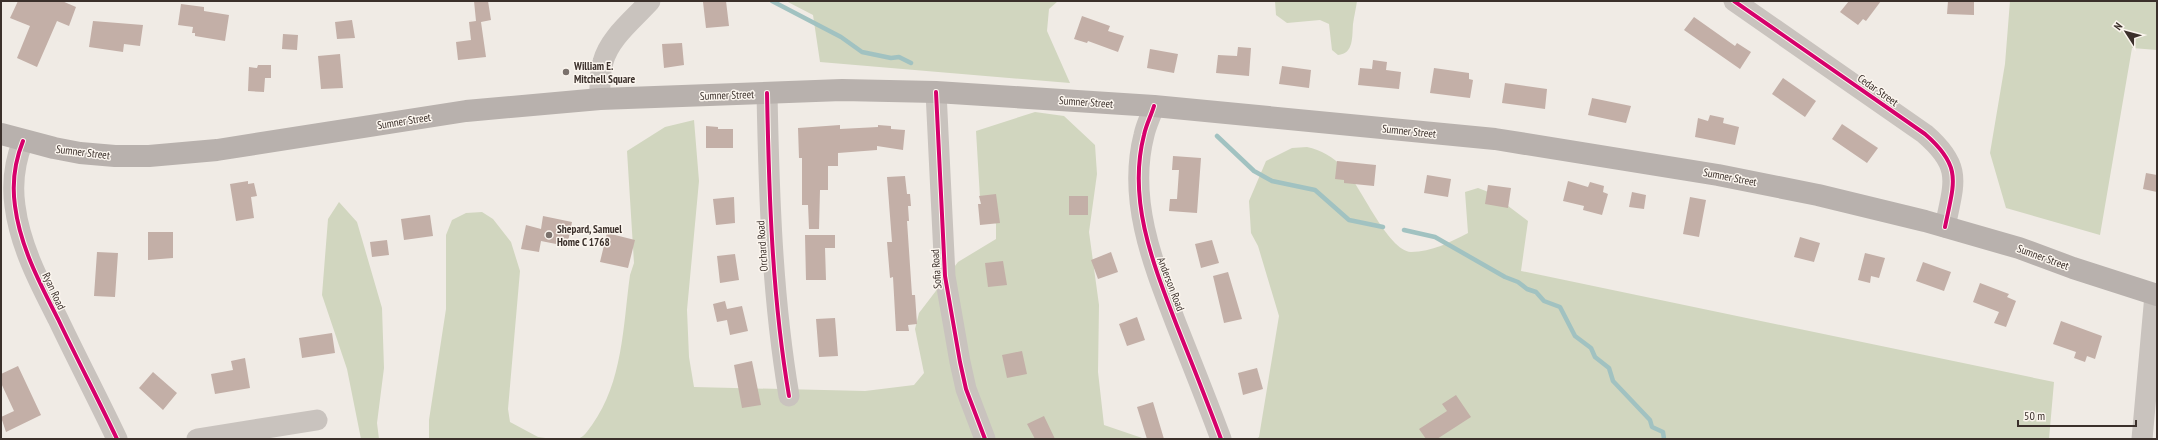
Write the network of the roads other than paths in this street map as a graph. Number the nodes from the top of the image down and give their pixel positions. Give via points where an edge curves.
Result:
1 (650, 1) edge
2 (1734, 1) edge
3 (936, 92) junction
4 (767, 93) junction
5 (600, 99) junction
6 (1154, 106) junction
7 (1, 134) edge
8 (23, 141) junction
9 (1945, 227) junction
10 (2156, 295) edge
11 (789, 396) dead end
12 (317, 420) dead end
13 (117, 439) edge
14 (197, 439) edge
15 (985, 439) edge
16 (1221, 439) edge
17 (2142, 439) edge

1 - 5 street via 606,52 601,68
2 - 9 street, Cedar Street via 1942,148 1954,174
3 - 4 main road, Sumner Street via 842,90
3 - 6 main road, Sumner Street
3 - 15 street, Sofia Road via 948,305 966,389
4 - 5 main road, Sumner Street
4 - 11 street, Orchard Road via 772,267
5 - 8 main road, Sumner Street via 466,111 184,153 114,156 80,153
6 - 9 main road, Sumner Street via 1487,138 1559,148 1770,185
6 - 16 street, Anderson Road via 1140,152 1144,234
7 - 8 main road, Sumner Street
8 - 13 street, Ryan Road via 17,158 14,192 15,207 25,243 41,286
9 - 10 main road, Sumner Street via 2019,248
10 - 17 street
12 - 14 street

